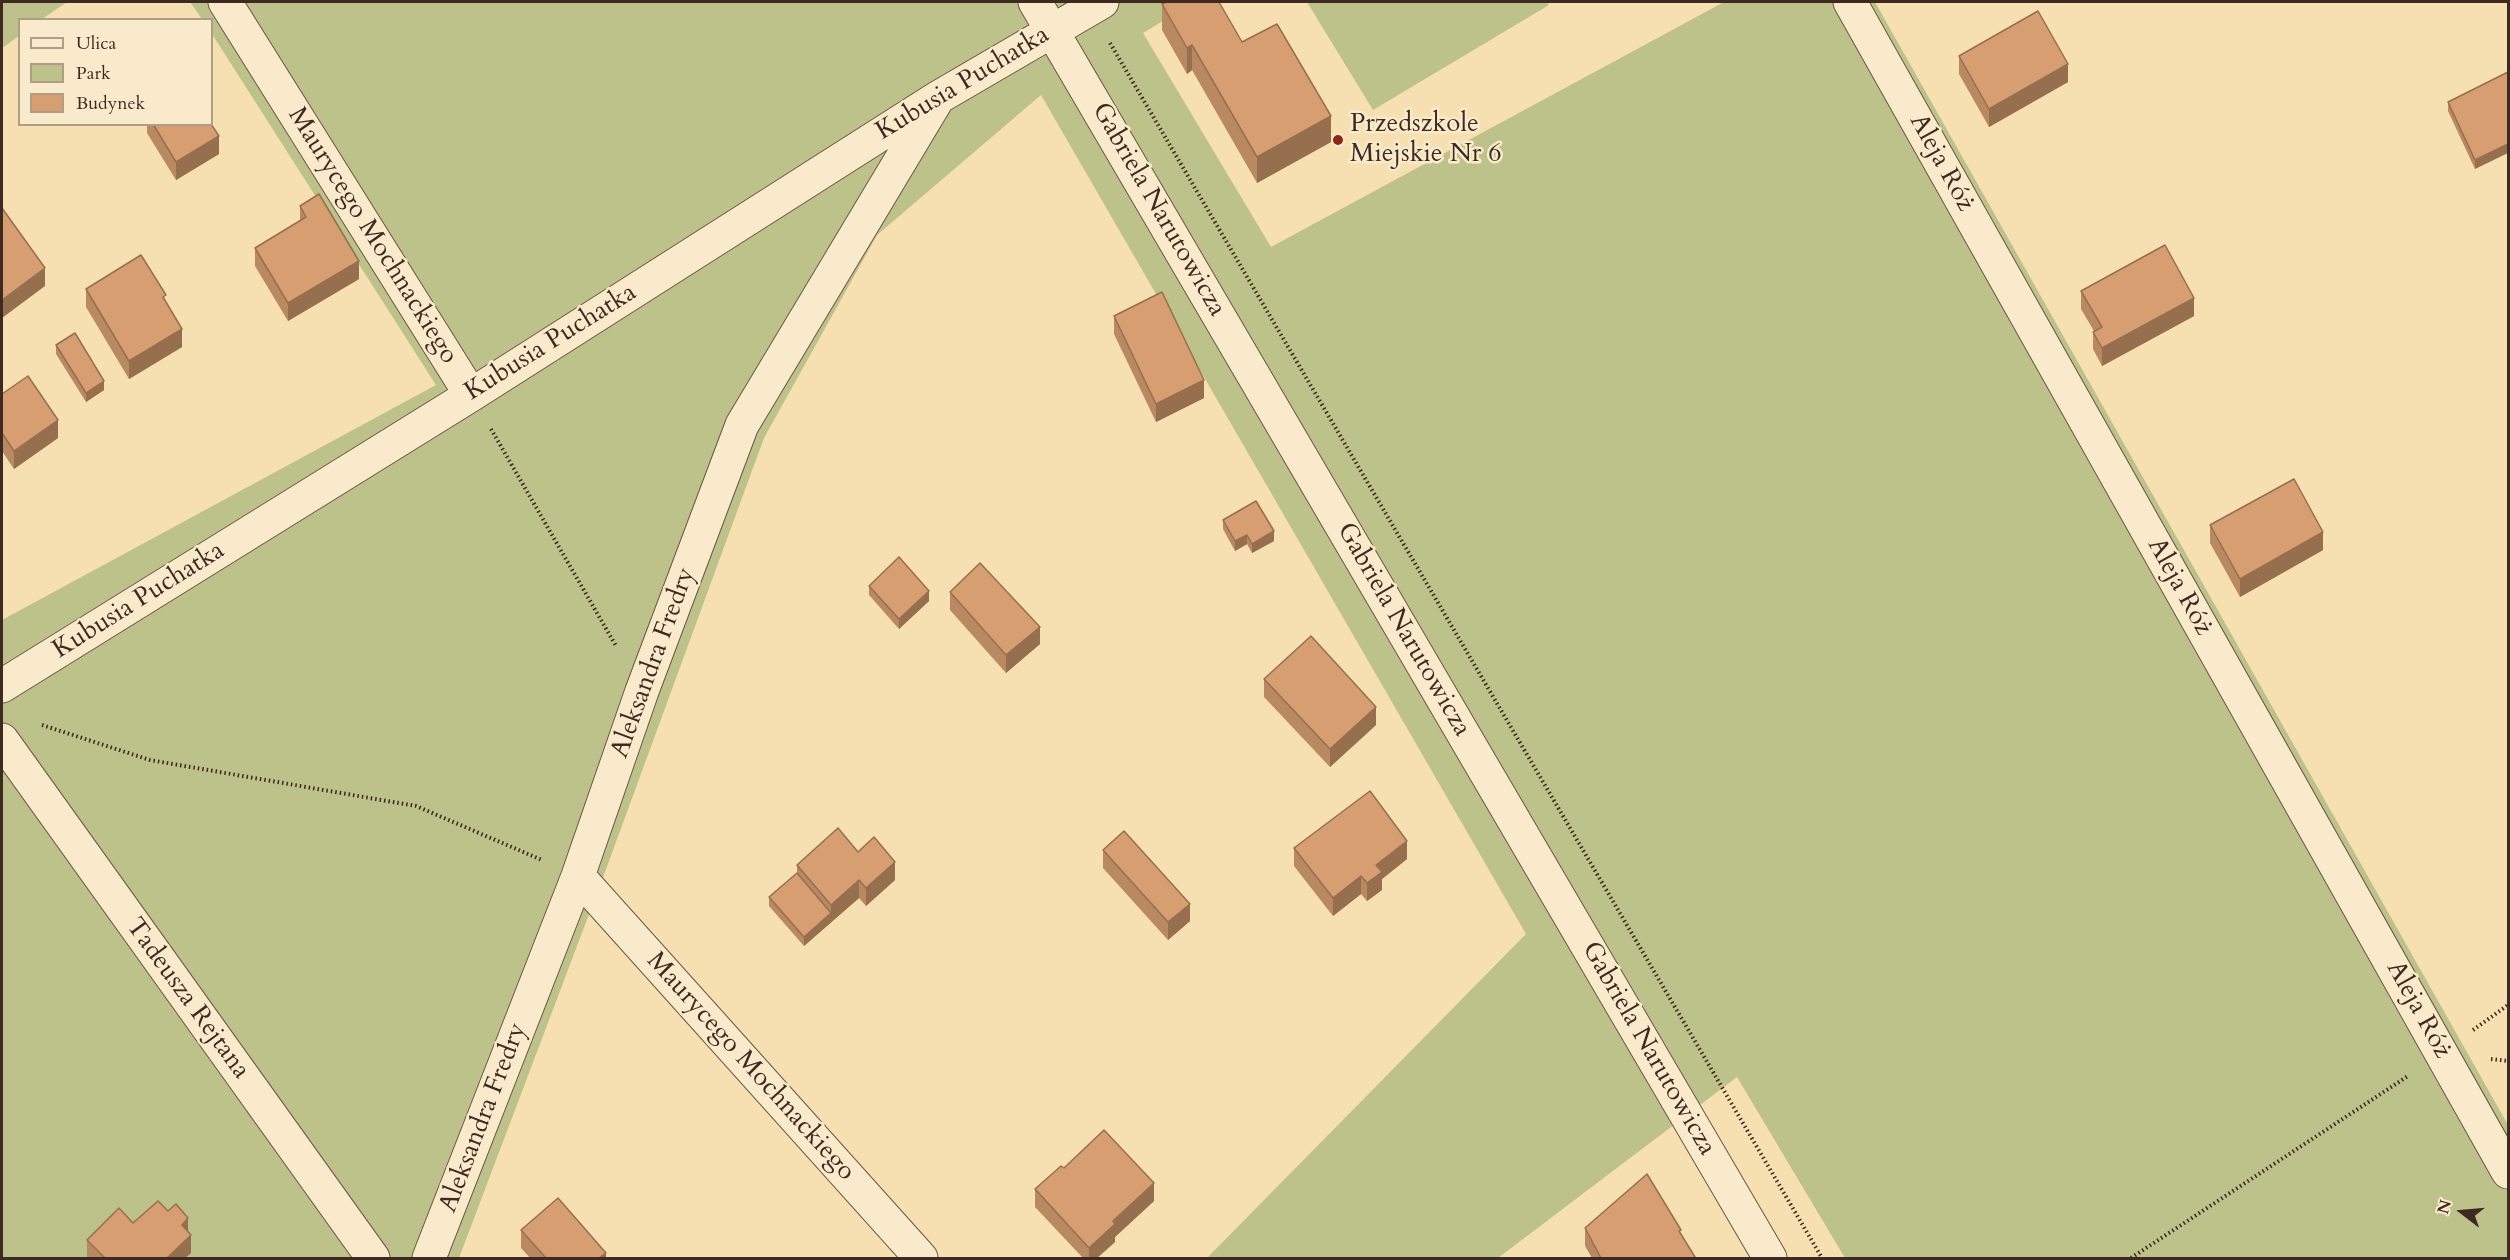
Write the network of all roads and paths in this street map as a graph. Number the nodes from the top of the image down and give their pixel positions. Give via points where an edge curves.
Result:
1 (225, 2) edge
2 (1035, 2) edge
3 (1850, 2) edge
4 (1096, 5) edge
5 (1052, 30) junction
6 (939, 97) junction
7 (471, 395) junction
8 (2, 687) edge
9 (642, 691) junction
10 (33, 722) dead end
11 (2, 740) edge
12 (578, 876) junction
13 (2442, 1053) junction
14 (2508, 1172) edge
15 (374, 1258) edge
16 (429, 1258) edge
17 (921, 1258) edge
18 (1770, 1258) edge
19 (1822, 1258) edge
20 (2131, 1258) edge

1 - 7 street, Maurycego Mochnackiego
2 - 5 street, Gabriela Narutowicza
3 - 13 street, Aleja Róż
4 - 5 street, Kubusia Puchatka
4 - 19 path
5 - 6 street, Kubusia Puchatka
5 - 18 street, Gabriela Narutowicza
6 - 7 street, Kubusia Puchatka
6 - 9 street, Aleksandra Fredry via 742,425
7 - 8 street, Kubusia Puchatka
7 - 9 path
9 - 12 street, Aleksandra Fredry
10 - 12 path via 150,760 416,806
11 - 15 street, Tadeusza Rejtana
12 - 16 street, Aleksandra Fredry
12 - 17 street, Maurycego Mochnackiego
13 - 14 street, Aleja Róż
13 - 20 path

